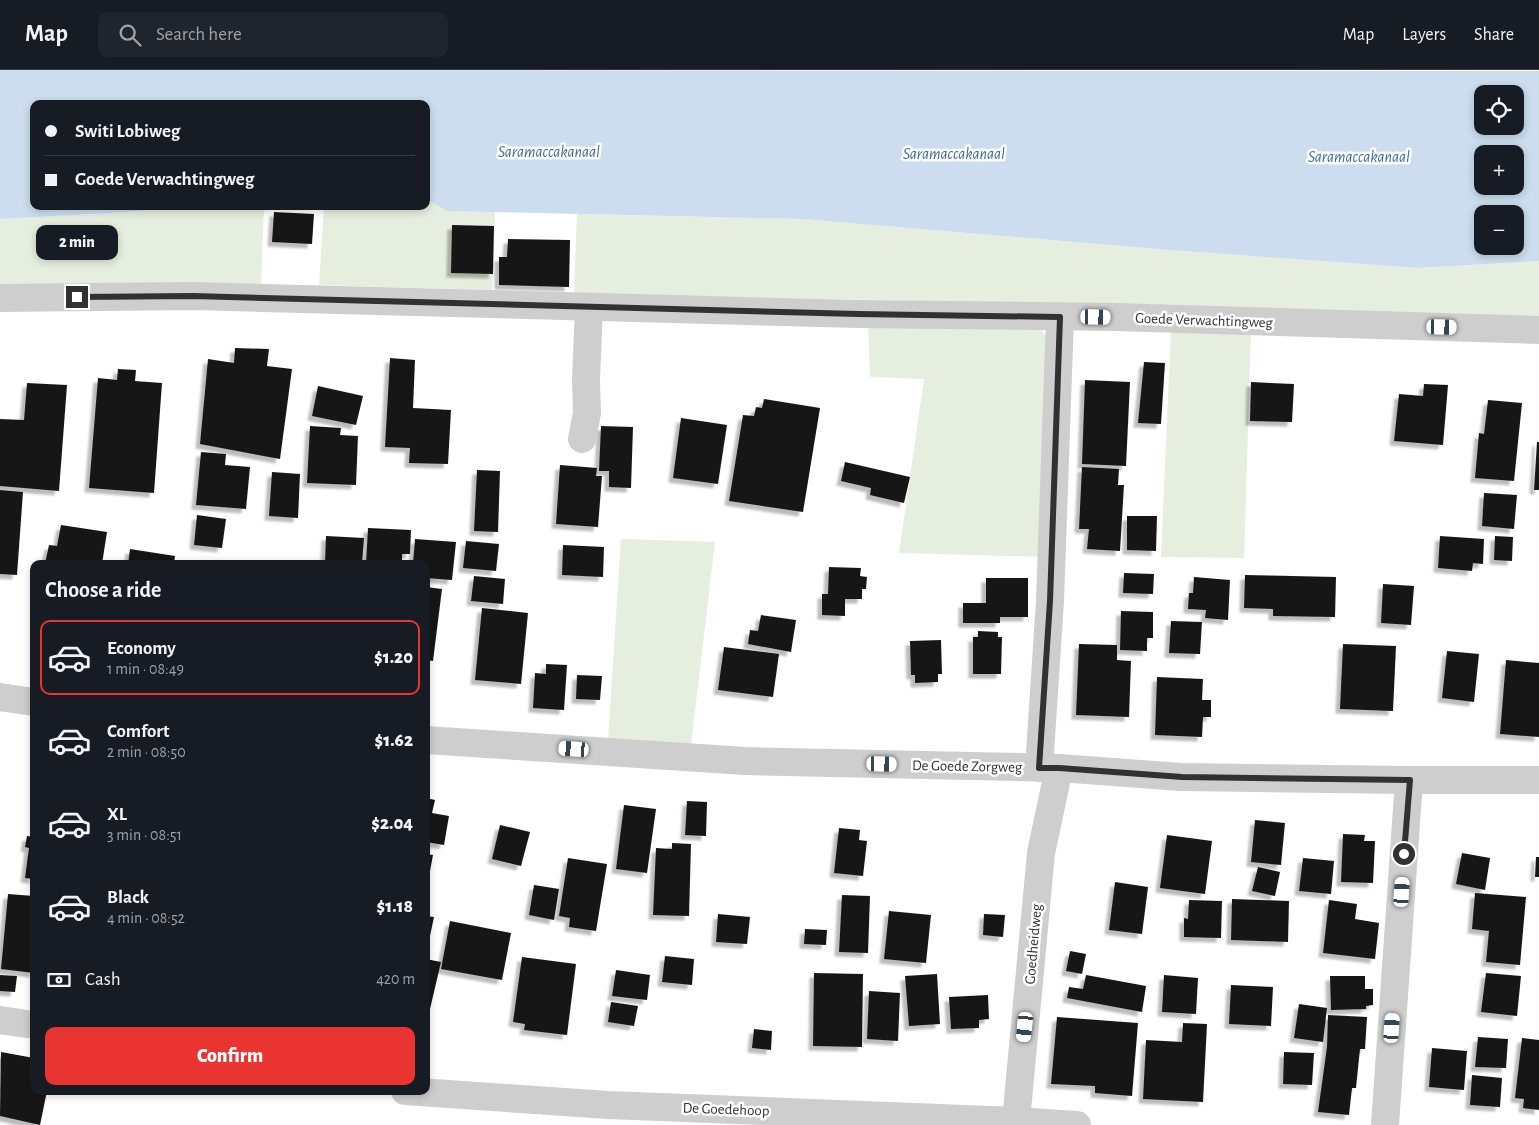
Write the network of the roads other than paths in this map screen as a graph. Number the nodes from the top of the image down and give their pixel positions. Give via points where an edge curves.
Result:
1 (0, 298) edge
2 (589, 306) junction
3 (1060, 317) junction
4 (1539, 330) edge
5 (582, 439) dead end
6 (0, 697) edge
7 (30, 701) edge
8 (430, 740) edge
9 (1049, 768) junction
10 (1410, 780) junction
11 (1539, 780) edge
12 (0, 1020) edge
13 (30, 1024) edge
14 (430, 1093) edge
15 (1016, 1121) junction
16 (1077, 1125) edge
17 (1385, 1125) edge

1 - 2 street, Goede Verwachtingweg via 193,296
2 - 3 street, Goede Verwachtingweg
2 - 5 street via 587,413
3 - 4 street, Goede Verwachtingweg
3 - 9 street, Goedheidweg via 1050,601
6 - 7 street
8 - 9 street, De Goede Zorgweg via 745,761
9 - 10 street, De Goede Zorgweg via 1182,777
9 - 15 street, Goedheidweg
10 - 11 street, De Goede Zorgweg
10 - 17 street
12 - 13 street
14 - 15 street, De Goedehoop via 608,1105
15 - 16 street, De Goedehoop

